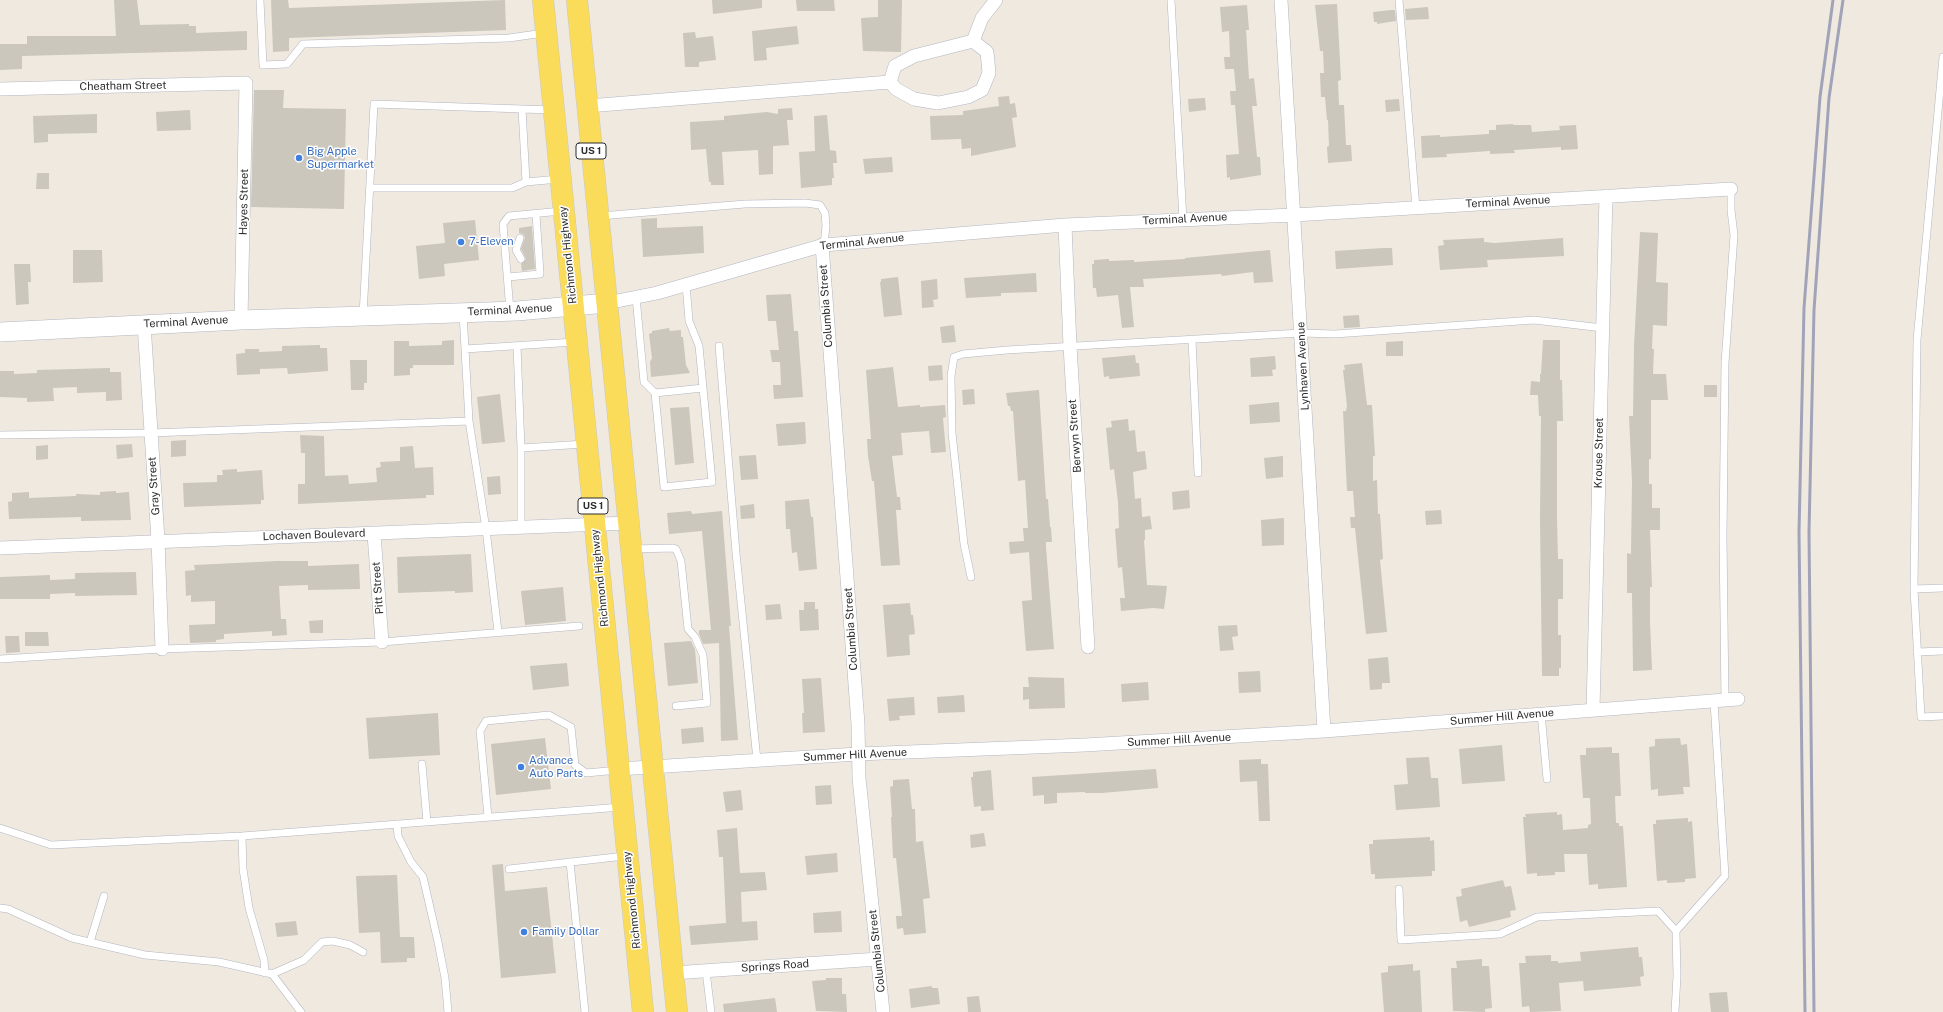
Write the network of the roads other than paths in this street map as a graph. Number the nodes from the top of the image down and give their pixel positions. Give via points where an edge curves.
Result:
1 (260, 0) edge
2 (543, 0) edge
3 (577, 0) edge
4 (996, 0) edge
5 (1172, 0) edge
6 (1281, 0) edge
7 (1399, 0) edge
8 (546, 33) junction
9 (973, 41) junction
10 (1943, 57) edge
11 (890, 82) junction
12 (246, 83) joint
13 (0, 89) edge
14 (587, 106) junction
15 (522, 109) junction
16 (554, 110) junction
17 (560, 178) junction
18 (526, 182) junction
19 (371, 188) junction
20 (1731, 189) joint
21 (1606, 196) junction
22 (1416, 208) junction
23 (564, 211) junction
24 (536, 214) junction
25 (1294, 215) junction
26 (598, 217) junction
27 (1183, 220) junction
28 (1065, 225) junction
29 (534, 237) dead end
30 (520, 238) dead end
31 (823, 245) junction
32 (539, 248) junction
33 (516, 250) junction
34 (505, 251) junction
35 (536, 258) dead end
36 (521, 259) dead end
37 (508, 277) junction
38 (686, 284) junction
39 (636, 297) junction
40 (607, 303) junction
41 (574, 307) junction
42 (510, 311) junction
43 (463, 313) junction
44 (363, 316) junction
45 (241, 320) junction
46 (144, 324) junction
47 (1603, 328) junction
48 (0, 332) edge
49 (1301, 333) junction
50 (1192, 339) junction
51 (578, 342) junction
52 (517, 346) junction
53 (719, 346) dead end
54 (1070, 346) junction
55 (465, 349) junction
56 (703, 388) junction
57 (655, 394) junction
58 (469, 421) junction
59 (151, 433) junction
60 (0, 436) edge
61 (587, 444) junction
62 (521, 448) junction
63 (1198, 473) dead end
64 (628, 523) junction
65 (595, 524) junction
66 (522, 528) junction
67 (486, 529) junction
68 (374, 534) junction
69 (158, 540) junction
70 (0, 548) edge
71 (631, 549) junction
72 (971, 577) dead end
73 (1943, 588) edge
74 (1914, 589) junction
75 (579, 626) dead end
76 (498, 632) junction
77 (382, 642) junction
78 (1088, 647) dead end
79 (162, 649) junction
80 (1943, 651) edge
81 (1917, 652) junction
82 (0, 659) edge
83 (1738, 699) dead end
84 (1719, 701) junction
85 (676, 706) dead end
86 (1593, 709) junction
87 (1541, 713) junction
88 (1943, 716) edge
89 (1324, 731) junction
90 (858, 754) junction
91 (757, 760) junction
92 (422, 764) dead end
93 (654, 767) junction
94 (619, 769) junction
95 (1547, 779) dead end
96 (623, 807) junction
97 (488, 818) junction
98 (427, 822) junction
99 (397, 824) junction
100 (0, 828) edge
101 (242, 836) junction
102 (628, 855) junction
103 (570, 862) junction
104 (509, 869) dead end
105 (1399, 889) dead end
106 (104, 896) dead end
107 (0, 908) edge
108 (1676, 931) junction
109 (90, 942) junction
110 (363, 952) dead end
111 (878, 959) junction
112 (706, 971) junction
113 (673, 973) junction
114 (269, 974) junction
115 (301, 1012) edge
116 (448, 1012) edge
117 (585, 1012) edge
118 (643, 1012) edge
119 (677, 1012) edge
120 (711, 1012) edge
121 (883, 1012) edge
122 (1675, 1012) edge

1 - 8 lane via 263,65 288,64 303,44 509,38
2 - 8 main road, Richmond Highway / US 1
3 - 14 main road, US 1
4 - 9 street via 982,18
5 - 27 lane
6 - 25 street, Lynhaven Avenue
7 - 22 lane
8 - 16 main road, Richmond Highway / US 1
9 - 11 street via 914,56 895,66
9 - 11 street via 987,52 989,73 982,90 968,97 938,103 914,99 896,89
10 - 74 lane via 1917,340
11 - 14 street
12 - 13 street, Cheatham Street
12 - 45 street, Hayes Street
14 - 26 main road, US 1
15 - 16 lane
15 - 18 lane
15 - 19 lane via 374,104
16 - 17 main road, Richmond Highway / US 1
17 - 18 lane
17 - 23 main road, Richmond Highway / US 1
18 - 19 lane via 512,188
19 - 44 lane
20 - 21 street, Terminal Avenue
20 - 84 lane via 1734,234 1725,371
21 - 22 street, Terminal Avenue
21 - 47 street, Krouse Street
22 - 25 street, Terminal Avenue
23 - 24 lane
23 - 41 main road, Richmond Highway / US 1
24 - 32 lane
24 - 34 lane via 509,216 503,224
25 - 27 street, Terminal Avenue
25 - 49 street, Lynhaven Avenue
26 - 31 lane via 745,204 805,203 820,206 825,213
26 - 40 main road, US 1
27 - 28 street, Terminal Avenue
28 - 31 street, Terminal Avenue
28 - 54 street, Berwyn Street
29 - 32 lane
30 - 33 lane
31 - 38 street, Terminal Avenue
31 - 90 street, Columbia Street via 858,724
32 - 35 lane
32 - 37 lane via 540,274
33 - 34 lane
33 - 36 lane
34 - 37 lane
37 - 42 lane
38 - 39 street, Terminal Avenue
38 - 56 lane via 689,321 699,346
39 - 40 street, Terminal Avenue
39 - 57 lane via 644,382
40 - 41 street, Terminal Avenue
40 - 64 main road, US 1
41 - 42 street, Terminal Avenue
41 - 51 main road, Richmond Highway / US 1
42 - 43 street, Terminal Avenue
43 - 44 street, Terminal Avenue
43 - 55 lane
44 - 45 street, Terminal Avenue
45 - 46 street, Terminal Avenue
46 - 48 street, Terminal Avenue
46 - 59 street, Gray Street
47 - 49 lane via 1534,320 1335,334
47 - 86 street, Krouse Street
49 - 50 lane
49 - 89 street, Lynhaven Avenue
50 - 54 lane
50 - 63 lane
51 - 52 lane
51 - 61 main road, Richmond Highway / US 1
52 - 55 lane
52 - 62 lane
53 - 91 lane
54 - 72 lane via 963,354 954,357 951,376 952,433 964,544
54 - 78 street, Berwyn Street
55 - 58 lane
56 - 57 lane
56 - 57 lane via 712,482 664,487
58 - 59 lane
58 - 67 lane
59 - 60 lane
59 - 69 street, Gray Street
61 - 62 lane
61 - 65 main road, Richmond Highway / US 1
62 - 66 lane
64 - 65 street, Lochaven Boulevard
64 - 71 main road, US 1
65 - 66 street, Lochaven Boulevard
65 - 94 main road, Richmond Highway / US 1
66 - 67 street, Lochaven Boulevard
67 - 68 street, Lochaven Boulevard
67 - 76 lane
68 - 69 street, Lochaven Boulevard
68 - 77 street, Pitt Street
69 - 70 street, Lochaven Boulevard
69 - 79 street, Gray Street
71 - 85 lane via 673,548 676,549 681,561 688,629 703,655 707,703
71 - 93 main road, US 1
73 - 74 lane
74 - 81 lane
75 - 76 lane
76 - 77 lane
77 - 79 lane
79 - 82 lane
80 - 81 lane
81 - 88 lane via 1921,717
83 - 84 street, Summer Hill Avenue
84 - 86 street, Summer Hill Avenue
84 - 108 lane via 1725,876
86 - 87 street, Summer Hill Avenue
87 - 89 street, Summer Hill Avenue
87 - 95 lane
89 - 90 street, Summer Hill Avenue via 1085,745
90 - 91 street, Summer Hill Avenue
90 - 111 street, Columbia Street
91 - 93 street, Summer Hill Avenue
92 - 98 lane
93 - 94 street, Summer Hill Avenue
93 - 113 main road, US 1
94 - 96 main road, Richmond Highway / US 1
94 - 97 lane via 586,773 574,765 571,727 549,715 486,721 480,731
96 - 97 lane
96 - 102 main road, Richmond Highway / US 1
97 - 98 lane
98 - 99 lane
99 - 101 lane
99 - 116 lane via 398,836 411,862 423,877 445,978
100 - 101 lane via 51,845
101 - 114 lane via 243,869 249,908
102 - 103 lane
102 - 118 main road, Richmond Highway / US 1
103 - 104 lane
103 - 117 lane
105 - 108 lane via 1401,940 1500,934 1537,917 1658,911
106 - 109 lane
107 - 109 lane via 8,909 72,938
108 - 122 lane
109 - 114 lane via 145,955 219,962
110 - 114 lane via 350,945 333,941 322,942 304,960
111 - 112 street, Springs Road
111 - 121 street, Columbia Street
112 - 113 street, Springs Road
112 - 120 lane
113 - 119 main road, US 1
114 - 115 lane

